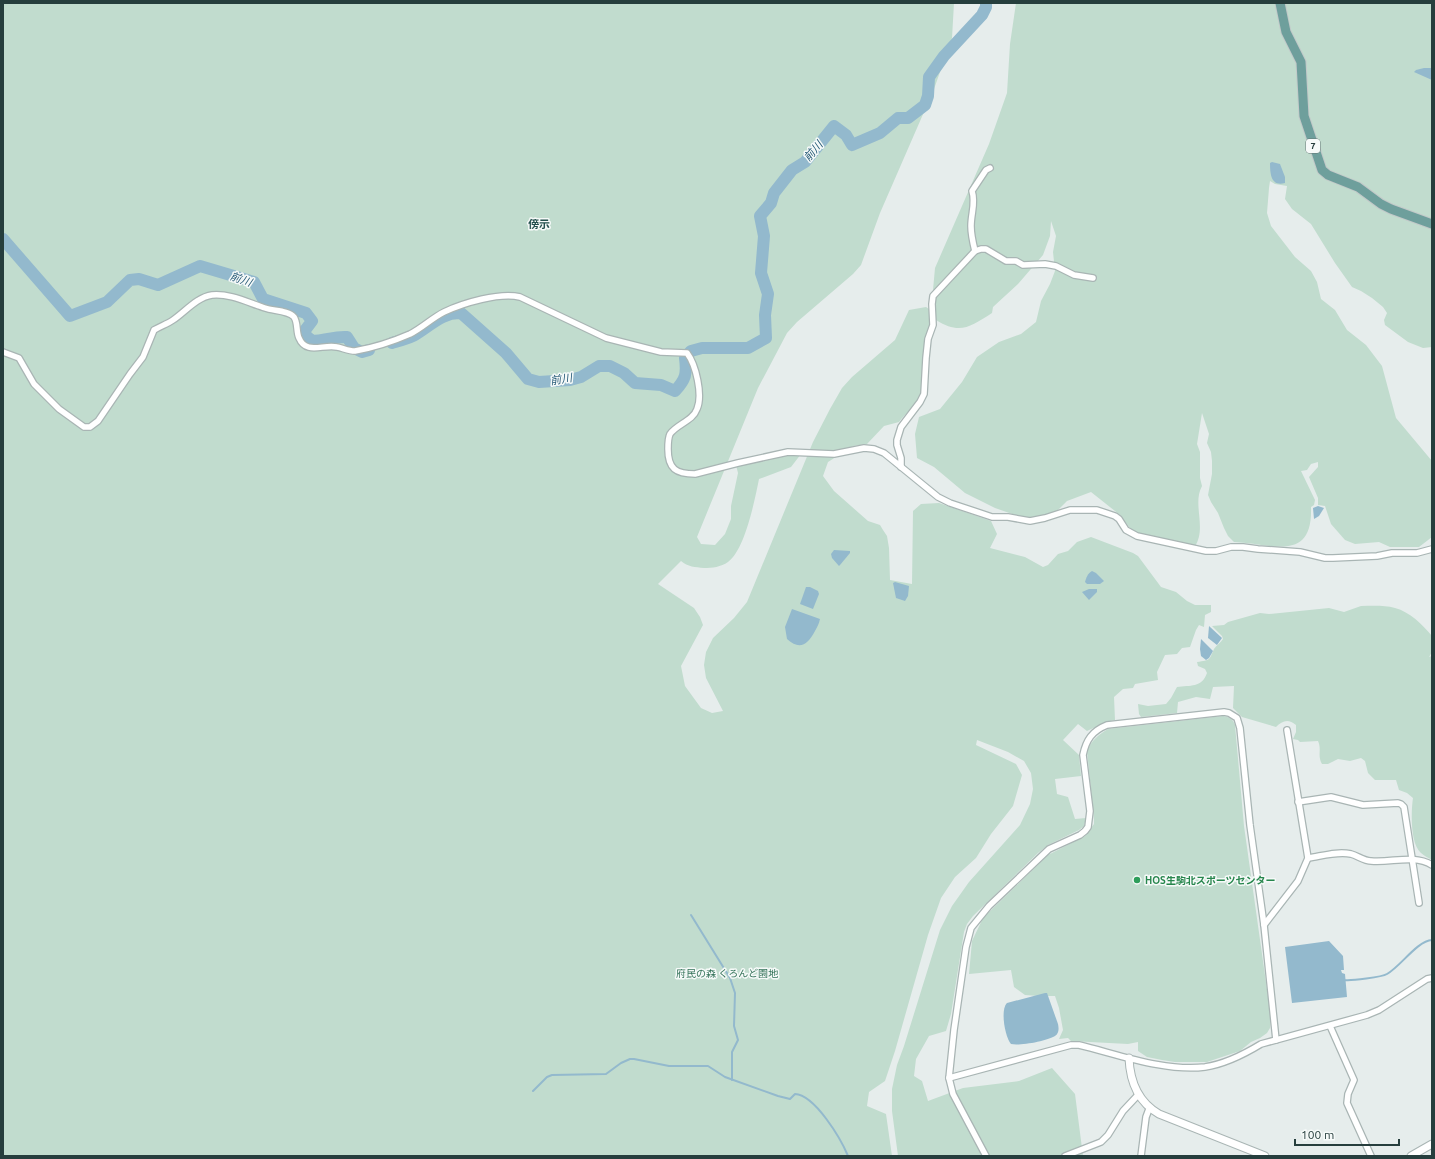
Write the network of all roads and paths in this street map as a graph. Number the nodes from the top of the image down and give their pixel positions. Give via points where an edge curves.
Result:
1 (1280, 3) edge
2 (990, 168) dead end
3 (1432, 224) edge
4 (974, 251) junction
5 (1093, 278) dead end
6 (3, 352) edge
7 (901, 467) junction
8 (1432, 549) edge
9 (1287, 730) dead end
10 (1298, 802) junction
11 (1308, 858) junction
12 (1412, 859) junction
13 (1432, 865) edge
14 (1419, 903) dead end
15 (1264, 925) junction
16 (1432, 978) edge
17 (1330, 1026) junction
18 (1276, 1040) junction
19 (1129, 1058) junction
20 (949, 1078) junction
21 (1138, 1095) junction
22 (1149, 1109) junction
23 (1432, 1144) edge
24 (1420, 1154) edge
25 (986, 1156) edge
26 (1065, 1156) edge
27 (1141, 1156) edge
28 (1265, 1156) edge
29 (1371, 1156) edge
30 (1411, 1156) edge

1 - 3 main road, 7 via 1286,32 1301,62 1304,116 1322,170 1358,187 1391,209
2 - 4 street via 972,190 974,209 971,226
4 - 5 street via 986,249 1006,261 1056,266 1074,275
4 - 7 street via 933,296 933,325 928,339 924,394 901,427 897,440
6 - 7 street via 19,358 34,384 59,410 84,427 90,427 98,421 144,357 154,330 172,321 206,296 225,296 290,314 294,316 301,342 310,348 337,347 355,351 411,333 443,312 456,307 500,295 512,295 606,338 661,352 689,355 697,378 699,403 696,412 670,435 668,440 668,457 670,465 675,470 695,474 777,454 834,454 864,448 884,453
7 - 8 street via 938,497 992,517 1030,521 1070,510 1097,510 1120,519 1126,530 1137,536 1206,551 1243,547 1333,558 1417,553
9 - 10 street
10 - 11 street
10 - 12 street via 1331,797 1363,805 1401,804 1404,807
11 - 12 street via 1338,853 1351,854 1370,861
11 - 15 street via 1298,881
12 - 13 street
12 - 14 street
15 - 18 street
15 - 20 street via 1237,718 1224,712 1100,728 1089,736 1083,755 1090,811 1088,826 1080,835 1049,849 989,906 971,928 966,946
16 - 17 street via 1379,1010
17 - 18 street
17 - 29 street via 1354,1080 1346,1102
18 - 19 street via 1261,1044 1228,1061 1204,1067 1166,1066
19 - 20 street via 1070,1045
19 - 21 street via 1132,1079
20 - 25 street via 953,1094
21 - 22 street
21 - 26 street via 1101,1142
22 - 27 street
22 - 28 street
23 - 24 street
24 - 30 street

